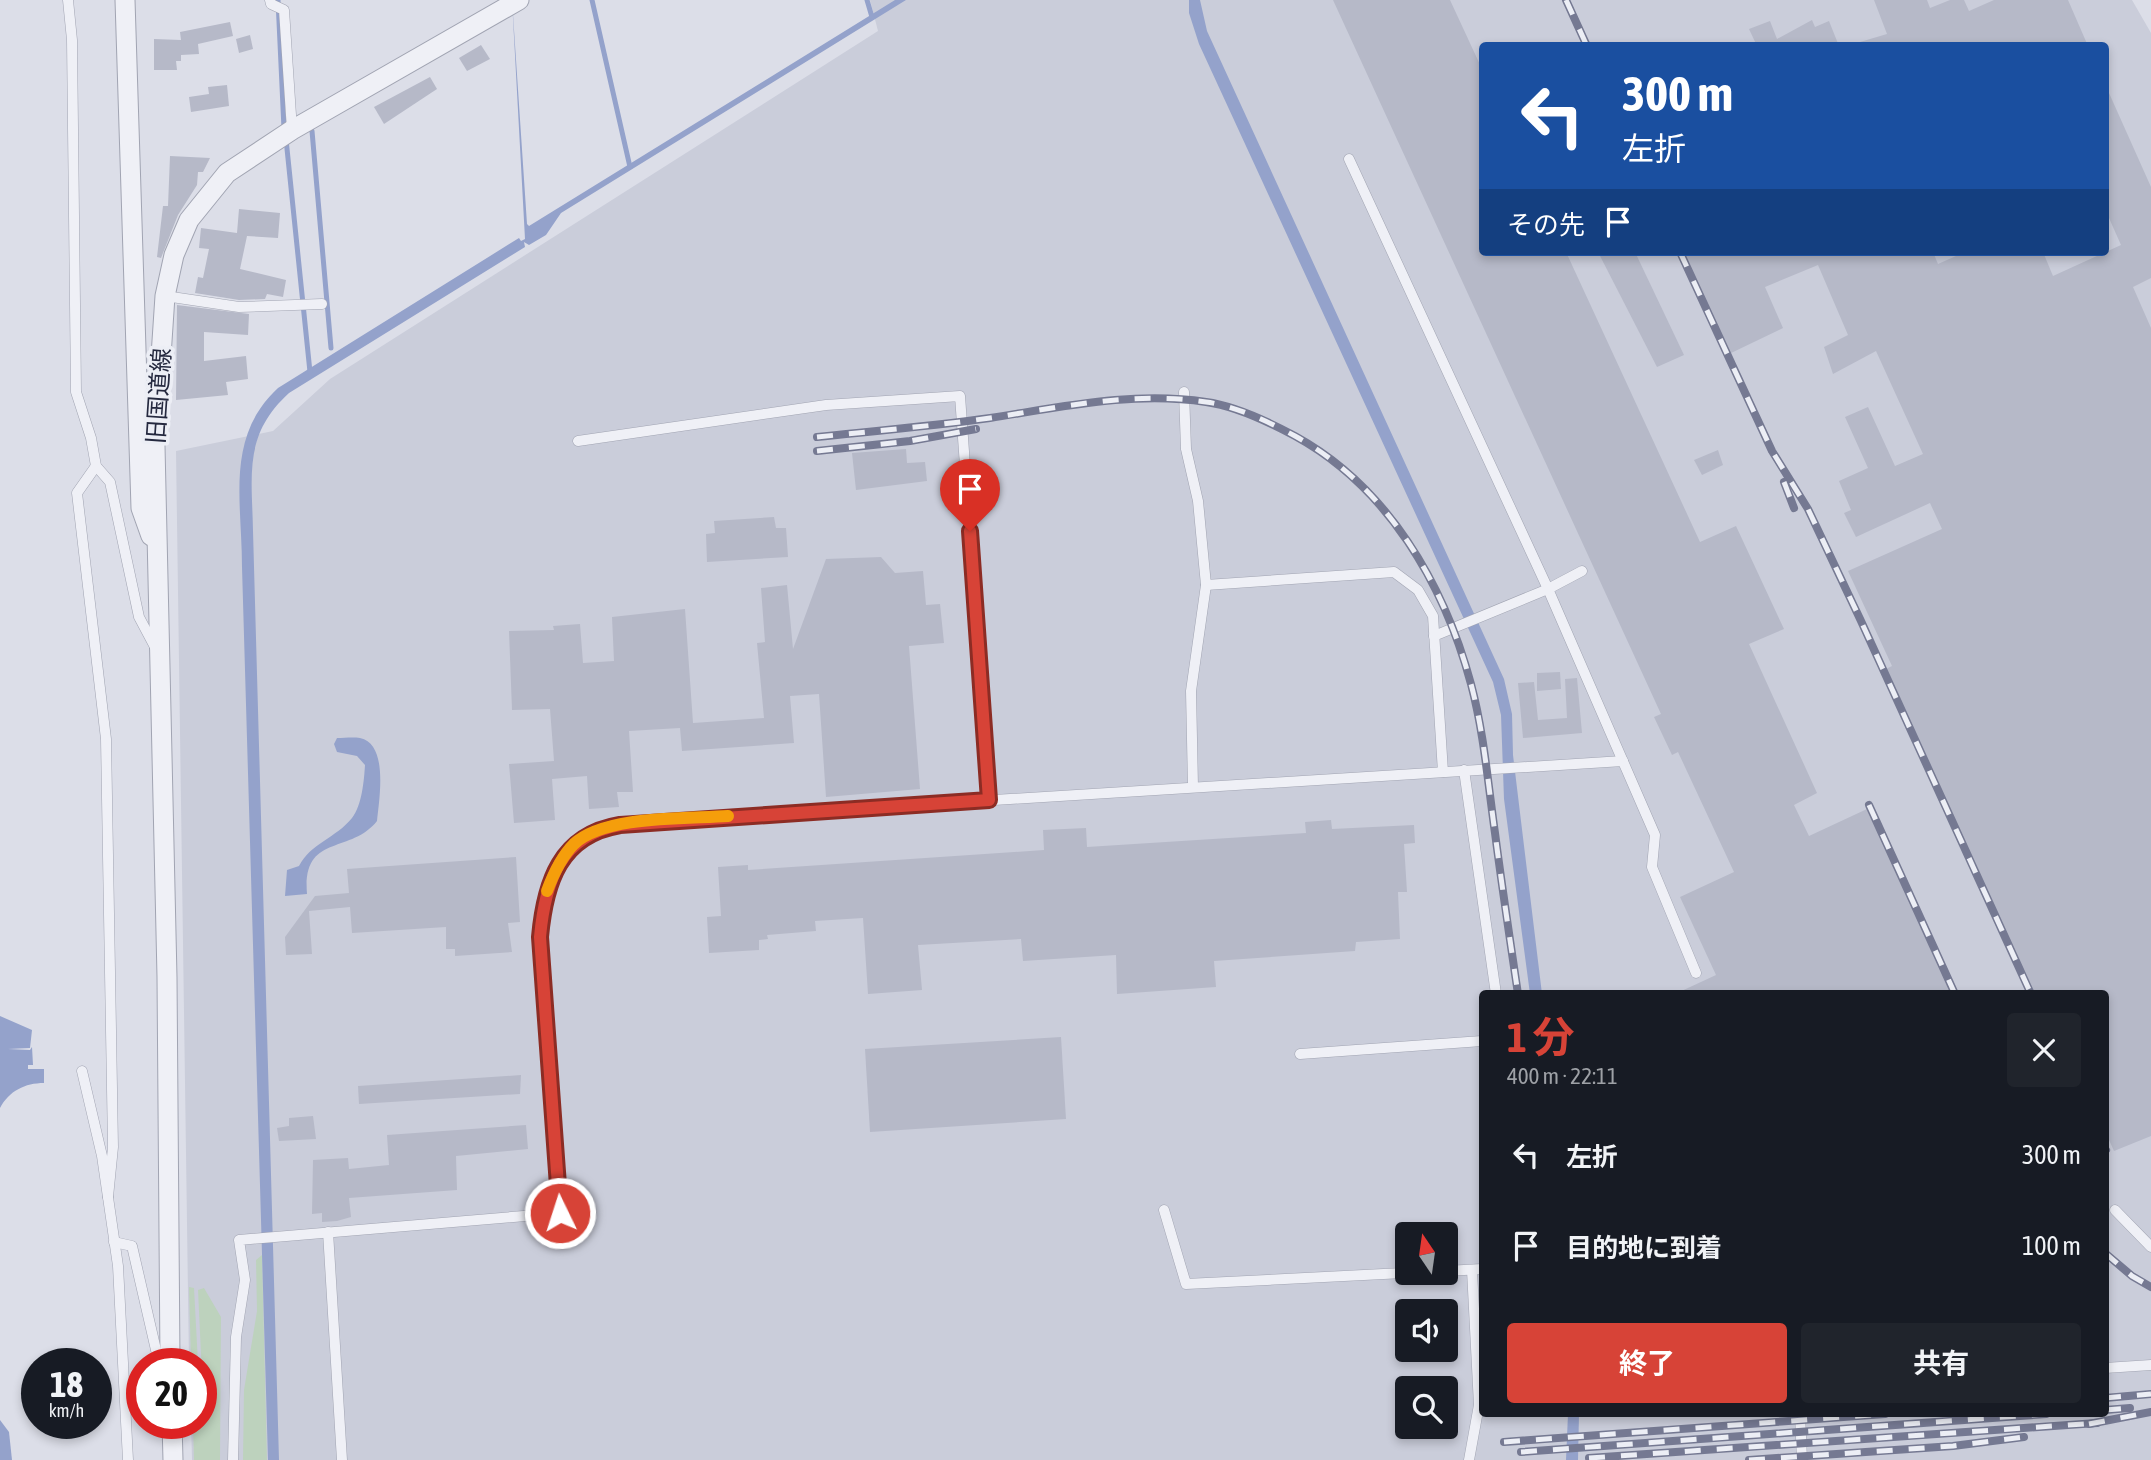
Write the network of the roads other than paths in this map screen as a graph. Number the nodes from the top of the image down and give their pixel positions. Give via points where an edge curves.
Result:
1 (68, 0) edge
2 (125, 0) edge
3 (270, 0) edge
4 (519, 0) edge
5 (496, 6) edge
6 (292, 130) junction
7 (1349, 159) dead end
8 (165, 296) junction
9 (323, 304) dead end
10 (1184, 392) dead end
11 (578, 441) dead end
12 (96, 466) junction
13 (157, 554) junction
14 (1582, 571) dead end
15 (1206, 585) junction
16 (1548, 589) junction
17 (1434, 636) junction
18 (159, 656) junction
19 (1623, 761) junction
20 (1464, 771) junction
21 (1443, 772) junction
22 (1193, 787) junction
23 (989, 800) junction
24 (1696, 973) dead end
25 (1495, 990) edge
26 (1479, 1041) edge
27 (1300, 1054) dead end
28 (82, 1071) dead end
29 (108, 1197) junction
30 (1164, 1210) dead end
31 (2115, 1210) dead end
32 (328, 1233) junction
33 (114, 1242) junction
34 (2151, 1247) edge
35 (1477, 1270) edge
36 (1458, 1271) edge
37 (1395, 1273) edge
38 (156, 1348) edge
39 (170, 1348) edge
40 (2151, 1365) edge
41 (2109, 1368) edge
42 (1800, 1417) edge
43 (172, 1439) edge
44 (128, 1460) edge
45 (173, 1460) edge
46 (233, 1460) edge
47 (342, 1460) edge
48 (1469, 1460) edge
49 (1802, 1460) edge

1 - 12 lane via 76,392
2 - 13 street via 141,508
3 - 6 lane via 284,10
4 - 5 street, 旧国道線
5 - 6 street, 旧国道線
6 - 8 street, 旧国道線 via 227,173 206,197 174,255
7 - 16 lane
8 - 9 lane via 239,307
8 - 13 street, 旧国道線 via 155,446
10 - 15 lane via 1186,449 1198,501
11 - 23 lane via 826,405 960,396
12 - 18 lane via 110,482 139,617
12 - 29 lane via 77,493 106,738 113,1147
13 - 18 street, 旧国道線
14 - 16 lane
15 - 17 lane via 1394,572 1418,590 1433,616
15 - 22 lane via 1191,691
16 - 17 lane
16 - 19 lane
17 - 21 lane
18 - 39 street, 旧国道線
19 - 20 lane
19 - 24 lane via 1656,835 1652,867
20 - 21 lane
20 - 25 lane
21 - 22 lane
22 - 23 lane
23 - 32 lane via 641,822 599,829 575,843 555,870 543,902 540,937 560,1213
26 - 27 lane
28 - 29 lane
29 - 33 lane
30 - 37 lane via 1186,1284
31 - 34 lane
32 - 46 lane via 239,1240 245,1280 236,1337
32 - 47 lane
33 - 38 lane via 132,1246
33 - 44 lane
35 - 36 lane
35 - 48 lane via 1479,1405
40 - 41 lane
42 - 49 lane
43 - 45 street

